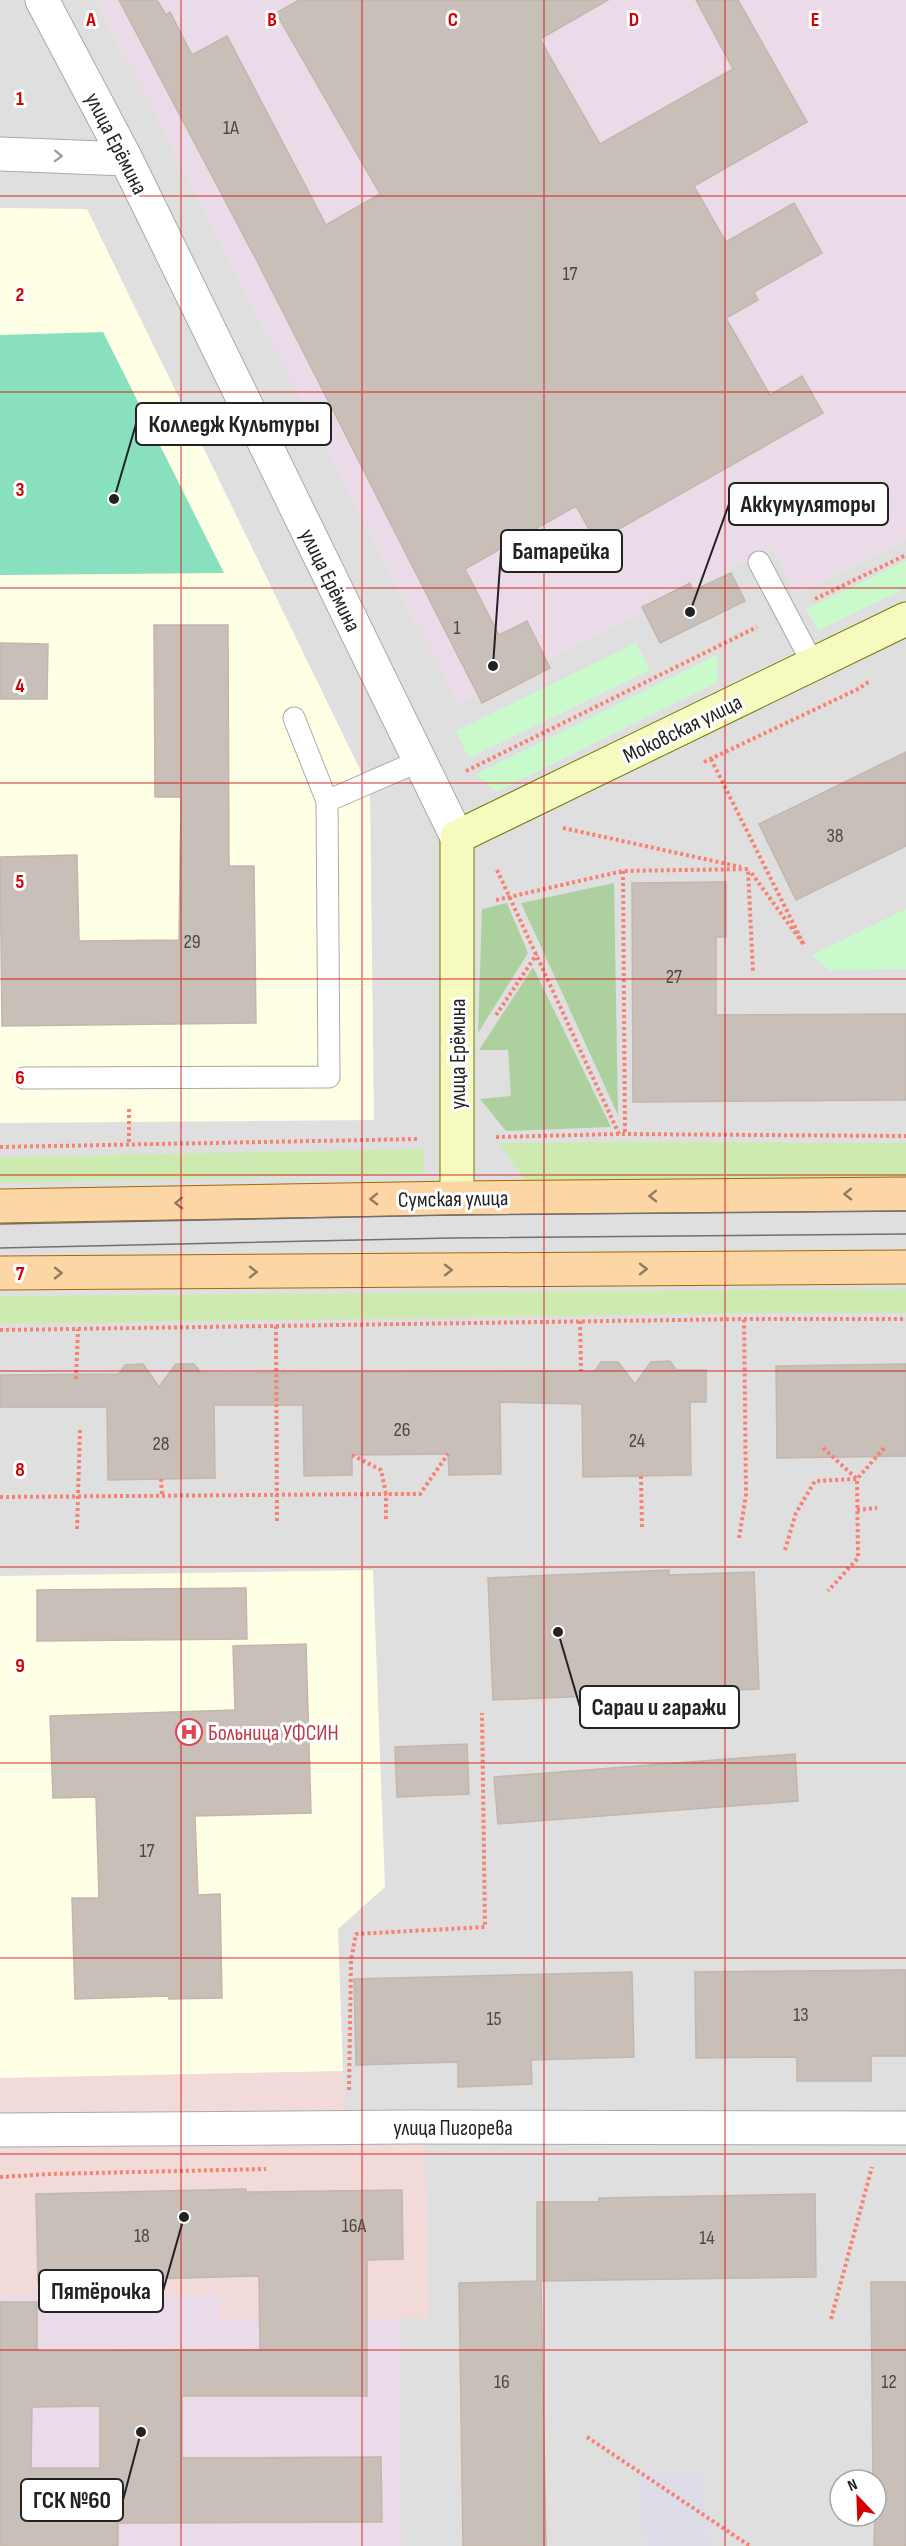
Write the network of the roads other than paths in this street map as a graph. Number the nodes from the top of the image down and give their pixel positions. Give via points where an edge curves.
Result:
1 (42, 0) edge
2 (0, 154) edge
3 (126, 159) junction
4 (759, 562) dead end
5 (906, 620) edge
6 (813, 664) junction
7 (294, 718) dead end
8 (419, 761) junction
9 (327, 801) junction
10 (457, 837) junction
11 (24, 1078) dead end
12 (906, 1194) edge
13 (457, 1198) junction
14 (0, 1206) edge
15 (906, 1267) edge
16 (0, 1274) edge
17 (906, 2128) edge
18 (0, 2130) edge

1 - 3 street, улица Ерёмина
2 -> 3 street
3 - 8 street, улица Ерёмина
4 - 6 lane
5 - 6 street, Моковская улица
6 - 10 street, Моковская улица
7 - 9 lane
8 - 9 lane
8 - 10 street, улица Ерёмина
9 - 11 lane via 329,1077
10 - 13 street, улица Ерёмина
12 -> 13 main road, Сумская улица
13 -> 14 main road, Сумская улица
16 -> 15 main road
17 - 18 street, улица Пигорева

